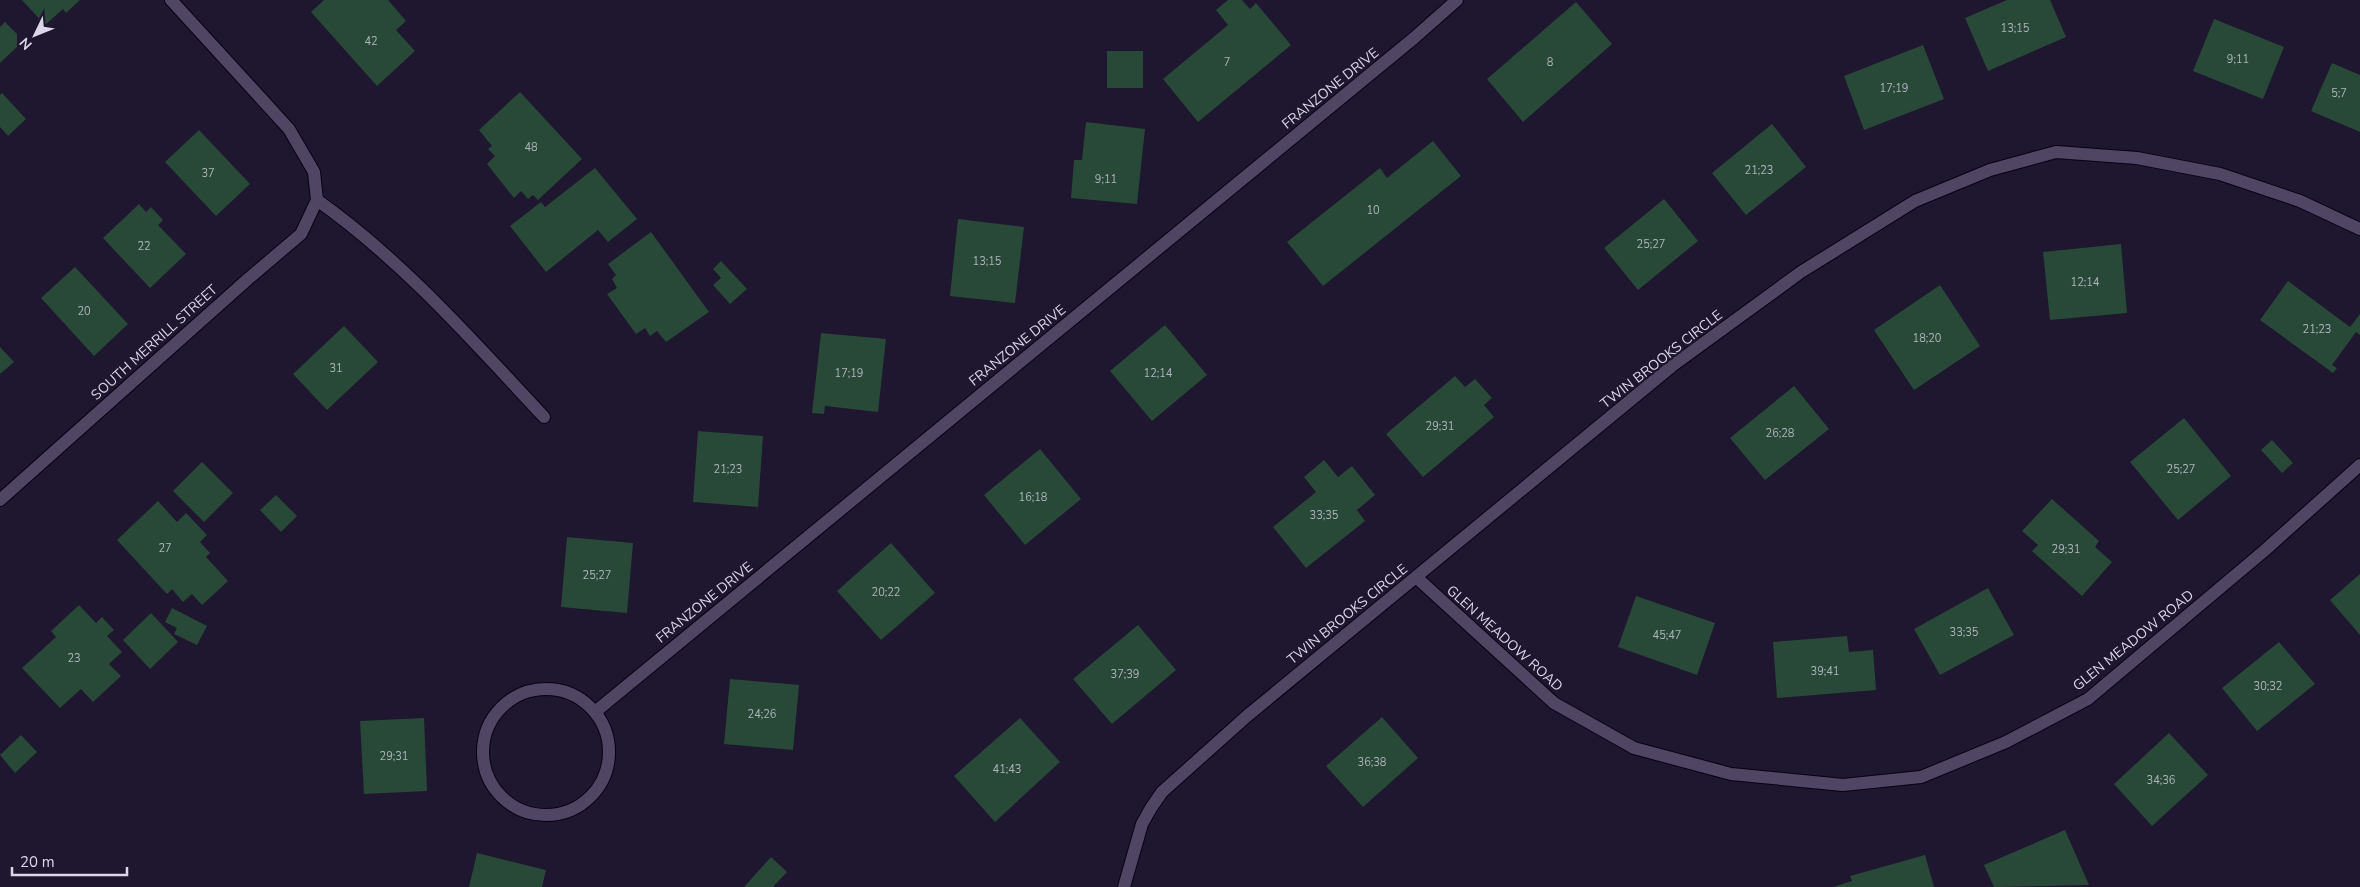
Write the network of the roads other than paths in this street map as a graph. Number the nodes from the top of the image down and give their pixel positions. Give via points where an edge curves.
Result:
1 (171, 0) edge
2 (1457, 0) edge
3 (318, 200) junction
4 (2360, 229) edge
5 (544, 418) dead end
6 (2360, 465) edge
7 (0, 500) edge
8 (1416, 577) junction
9 (595, 712) junction
10 (1124, 887) edge

1 - 3 street via 289,129 314,172
2 - 9 street, FRANZONE DRIVE
3 - 5 street via 354,227 417,284
3 - 7 street, SOUTH MERRILL STREET via 302,234
4 - 8 street, TWIN BROOKS CIRCLE via 2300,201 2220,174 2137,158 2056,152 1990,170 1916,201 1801,272 1672,366
6 - 8 street, GLEN MEADOW ROAD via 2264,551 2088,699 2006,742 1921,777 1843,786 1731,774 1634,748 1554,704
8 - 10 street, TWIN BROOKS CIRCLE via 1247,716 1162,792 1142,824
9 - 9 street via 581,699 545,689 527,692 510,700 496,713 487,730 483,748 491,784 519,809 538,814 556,814 590,798 608,765 609,746

